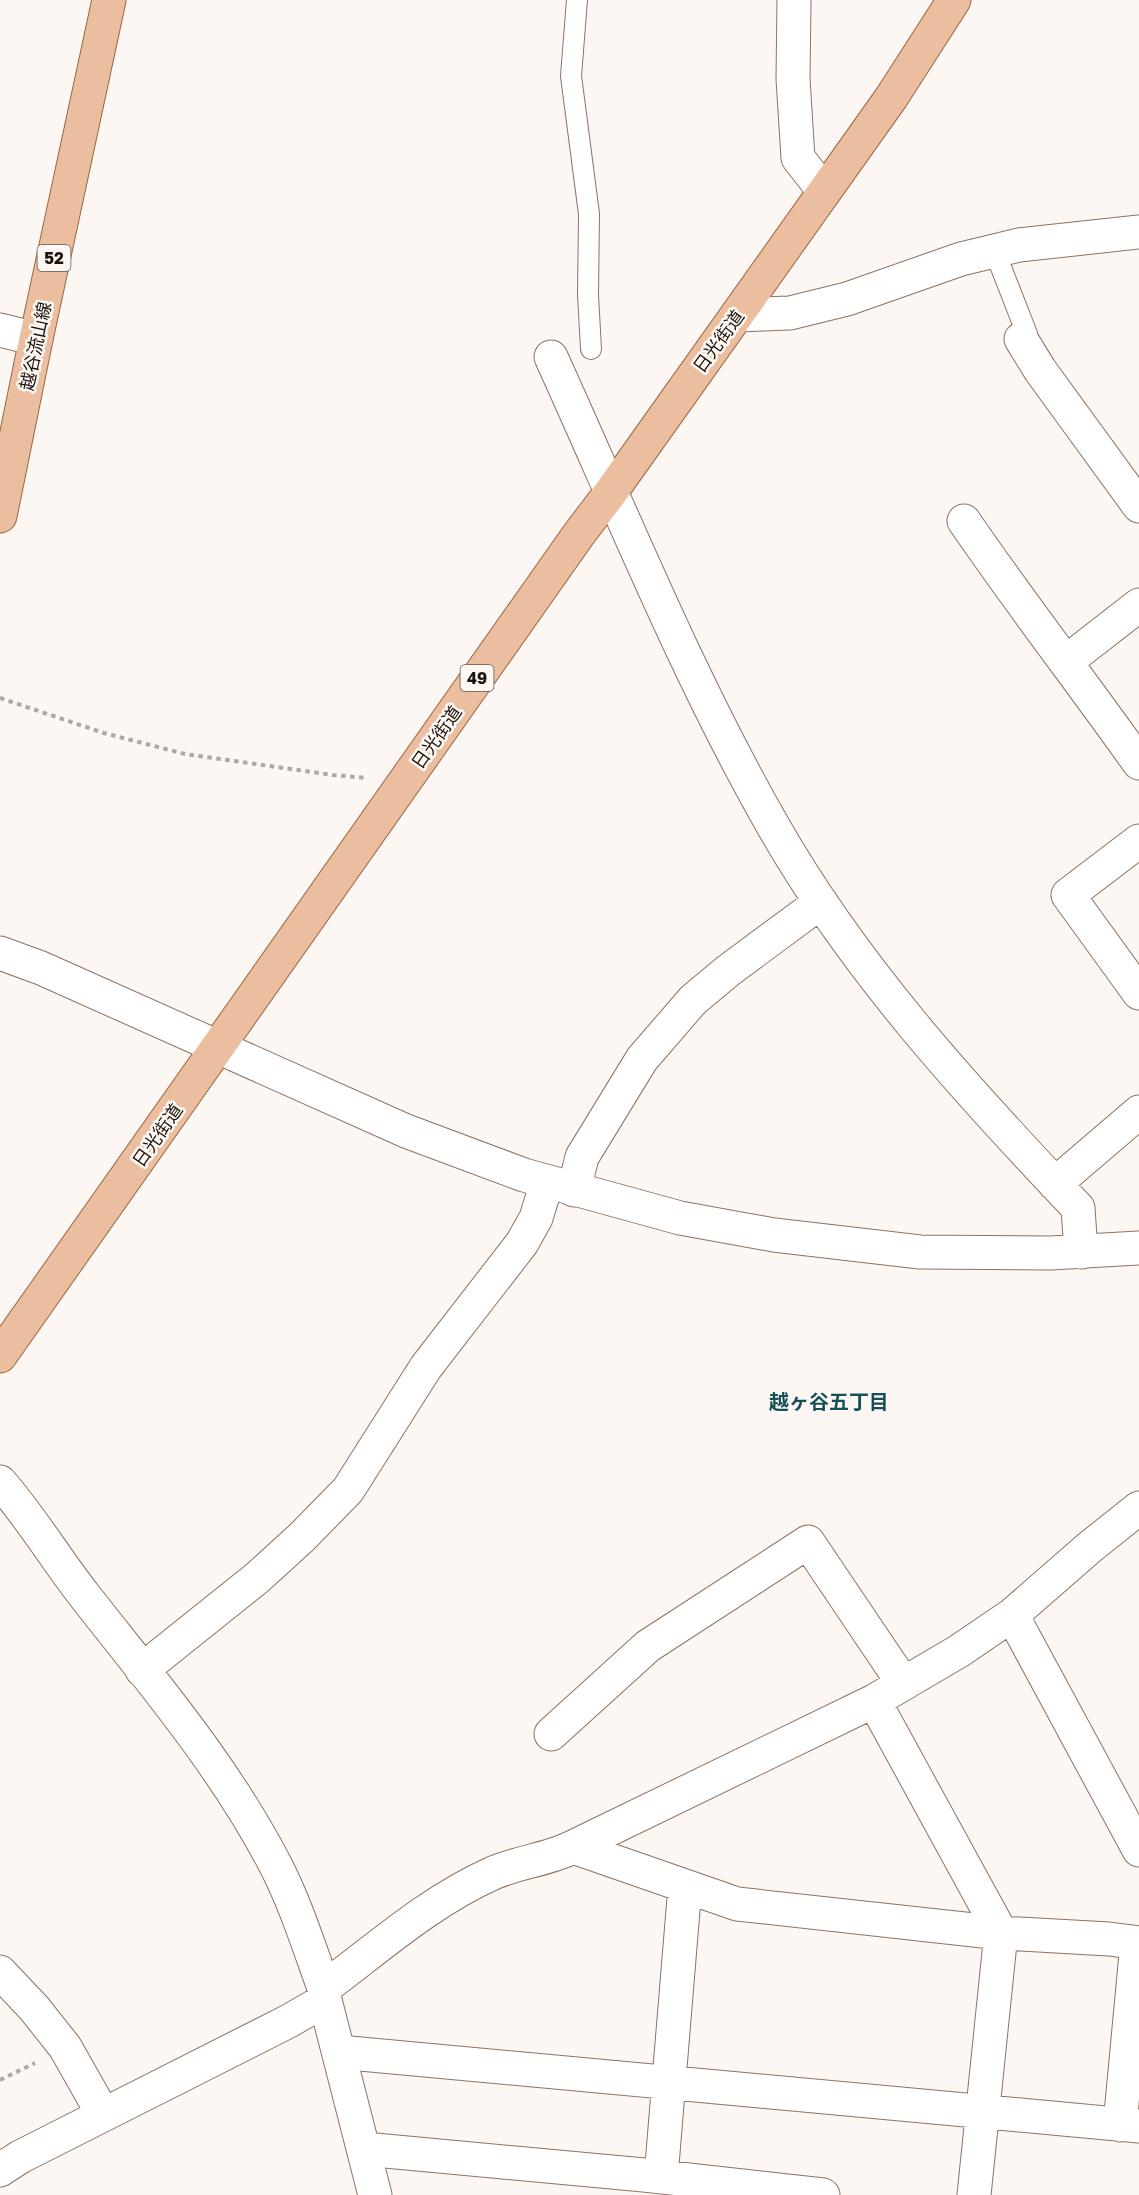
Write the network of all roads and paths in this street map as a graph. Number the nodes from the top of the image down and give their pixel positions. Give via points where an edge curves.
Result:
1 (109, 0) edge
2 (577, 0) edge
3 (794, 0) edge
4 (954, 0) edge
5 (824, 191) junction
6 (1139, 232) edge
7 (994, 252) junction
8 (737, 315) junction
9 (0, 330) edge
10 (36, 339) junction
11 (1021, 339) joint
12 (591, 349) dead end
13 (550, 357) dead end
14 (611, 492) junction
15 (1139, 506) edge
16 (0, 516) edge
17 (964, 521) dead end
18 (1139, 605) edge
19 (1067, 661) junction
20 (0, 698) edge
21 (1139, 763) edge
22 (371, 778) dead end
23 (1139, 841) edge
24 (821, 902) junction
25 (0, 952) edge
26 (1139, 993) edge
27 (219, 1047) junction
28 (1139, 1112) edge
29 (1055, 1184) junction
30 (561, 1186) junction
31 (1139, 1248) edge
32 (1081, 1252) junction
33 (0, 1356) edge
34 (0, 1482) edge
35 (1139, 1508) edge
36 (1012, 1615) junction
37 (142, 1670) junction
38 (903, 1683) junction
39 (874, 1701) junction
40 (551, 1734) dead end
41 (573, 1847) junction
42 (1139, 1850) edge
43 (685, 1886) junction
44 (1001, 1933) junction
45 (1138, 1943) edge
46 (0, 1972) edge
47 (325, 1994) junction
48 (339, 2052) junction
49 (668, 2083) junction
50 (983, 2112) junction
51 (103, 2114) junction
52 (1130, 2125) edge
53 (364, 2149) junction
54 (0, 2170) edge
55 (661, 2177) junction
56 (375, 2195) edge
57 (823, 2195) edge
58 (974, 2195) edge

1 - 10 main road, 越谷流山線 / 52
2 - 12 lane via 571,76 589,214
3 - 5 street via 798,158
4 - 5 main road, 日光街道 / 49 via 891,98
5 - 8 main road, 日光街道 / 49
6 - 7 street via 1019,245
7 - 8 street via 790,313
7 - 11 lane via 1027,334
8 - 14 main road, 日光街道 / 49
9 - 10 street
10 - 16 main road, 越谷流山線 / 52
11 - 15 street
13 - 14 street
14 - 24 street via 709,703 773,825
14 - 27 main road, 日光街道 / 49
17 - 19 street
18 - 19 street
19 - 21 street
20 - 22 path via 105,733 185,754
23 - 26 street via 1068,895
24 - 29 street via 899,1010
24 - 30 street via 702,992 650,1050
25 - 27 street
27 - 30 street via 406,1131
27 - 33 main road, 日光街道 / 49
28 - 29 street
29 - 32 street via 1078,1208
30 - 32 street via 680,1218 774,1236 920,1252
30 - 37 street via 426,1367 348,1490 257,1578
31 - 32 street
34 - 37 street
35 - 36 street
36 - 38 street
36 - 42 street
37 - 47 street via 218,1768 253,1824 296,1910
38 - 39 street
38 - 40 street via 808,1542 648,1646
39 - 41 street
39 - 44 street
41 - 43 street
41 - 47 street via 493,1873 444,1898
43 - 44 street via 737,1904
43 - 49 street
44 - 45 street
44 - 50 street
45 - 52 street
46 - 51 street via 64,2047
47 - 48 street
47 - 51 street via 289,2020
48 - 49 street
48 - 53 street
49 - 50 street
49 - 55 street
50 - 52 street
50 - 58 street
51 - 54 street
53 - 55 street
53 - 56 street
55 - 57 street

